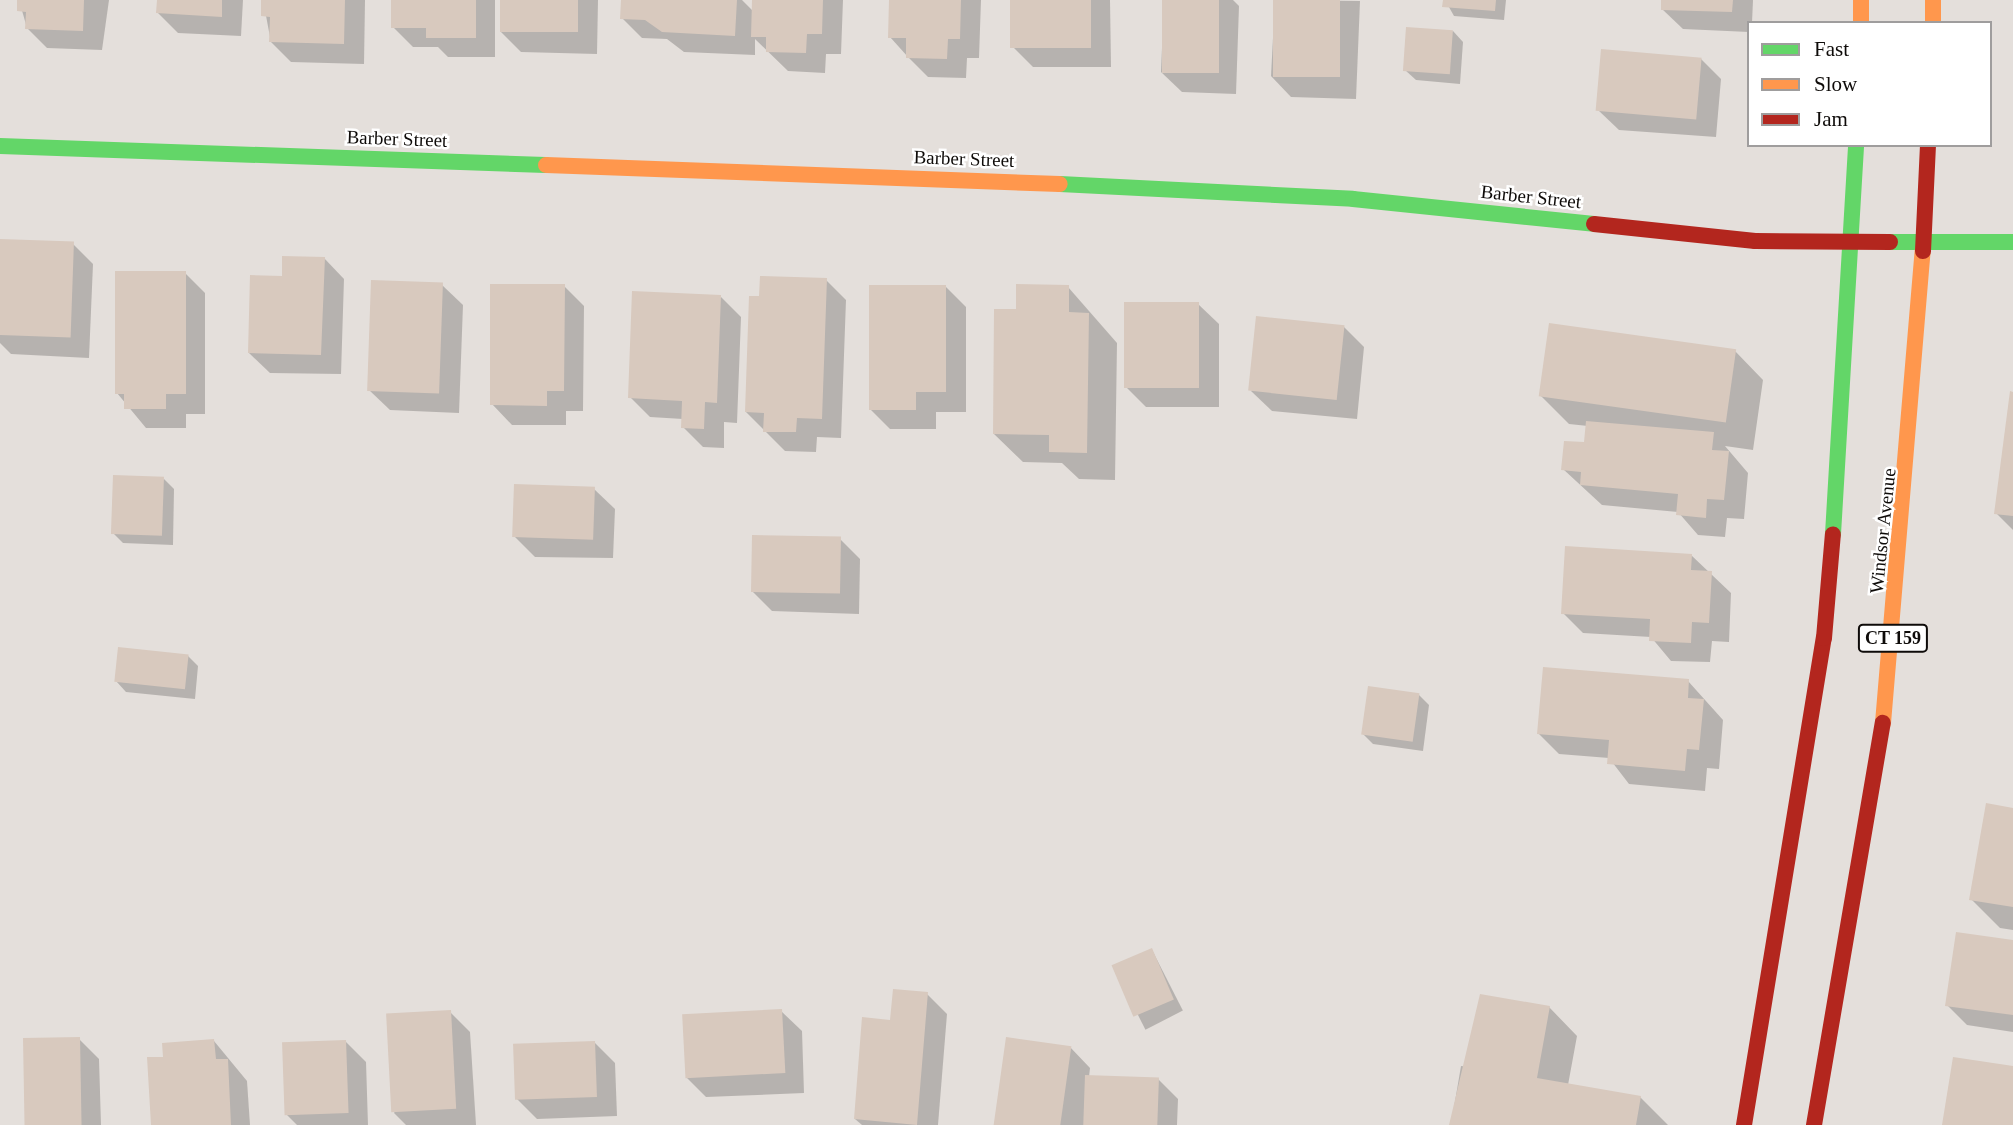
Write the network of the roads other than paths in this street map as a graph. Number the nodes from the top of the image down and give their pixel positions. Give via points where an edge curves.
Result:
1 (1861, 0) edge
2 (1933, 0) edge
3 (1861, 21) edge
4 (1933, 21) edge
5 (0, 146) edge
6 (1856, 147) edge
7 (1928, 147) edge
8 (2013, 242) edge
9 (1924, 243) junction
10 (1853, 244) junction
11 (1744, 1125) edge
12 (1814, 1125) edge

1 - 3 main road
2 - 4 main road
5 - 10 main road, Barber Street via 1353,199 1755,241
6 - 10 main road
7 - 9 main road, Windsor Avenue / CT 159
8 - 9 main road, Barber Street
9 - 10 main road, Barber Street
9 - 12 main road, Windsor Avenue / CT 159 via 1890,670 1868,831
10 - 11 main road via 1824,638

